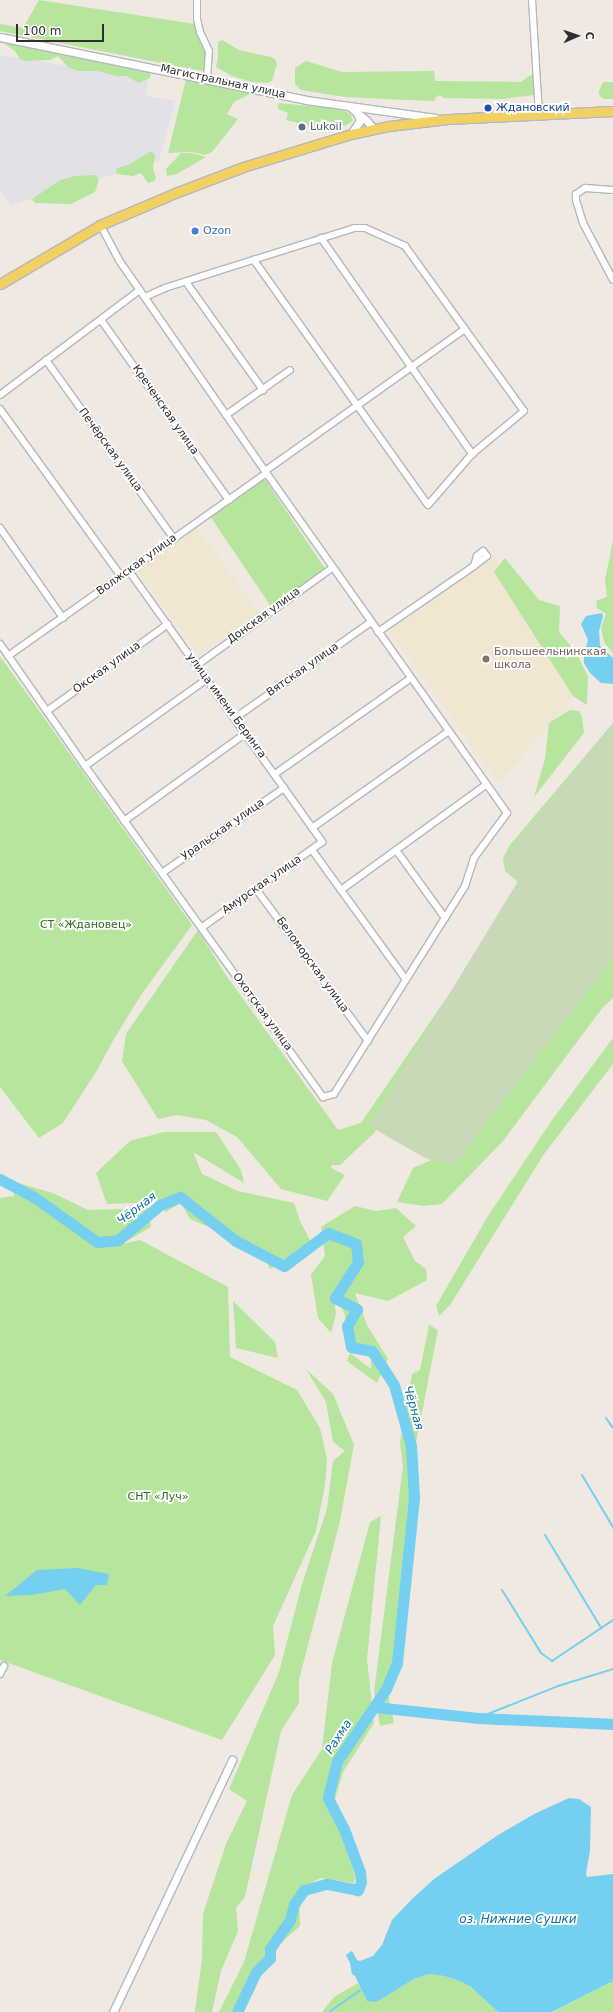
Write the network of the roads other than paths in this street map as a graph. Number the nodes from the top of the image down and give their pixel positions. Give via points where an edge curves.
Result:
1 (197, 0) edge
2 (532, 0) edge
3 (0, 36) edge
4 (208, 78) junction
5 (350, 107) junction
6 (357, 112) junction
7 (613, 112) edge
8 (539, 114) junction
9 (448, 119) junction
10 (374, 129) junction
11 (351, 134) junction
12 (613, 190) edge
13 (100, 225) junction
14 (321, 238) junction
15 (254, 260) junction
16 (613, 280) edge
17 (186, 282) junction
18 (0, 284) edge
19 (140, 290) junction
20 (145, 297) junction
21 (101, 320) junction
22 (465, 329) junction
23 (46, 360) junction
24 (411, 366) junction
25 (290, 370) dead end
26 (263, 390) junction
27 (0, 395) edge
28 (357, 406) junction
29 (0, 409) edge
30 (226, 415) junction
31 (472, 454) junction
32 (265, 472) junction
33 (229, 500) junction
34 (0, 528) edge
35 (174, 539) junction
36 (474, 566) dead end
37 (332, 568) junction
38 (129, 571) junction
39 (121, 576) junction
40 (63, 618) junction
41 (371, 622) junction
42 (168, 624) junction
43 (378, 632) junction
44 (0, 644) edge
45 (8, 656) junction
46 (197, 664) junction
47 (411, 678) junction
48 (207, 679) junction
49 (47, 711) junction
50 (235, 718) junction
51 (449, 731) junction
52 (246, 733) junction
53 (85, 766) junction
54 (275, 774) junction
55 (487, 784) junction
56 (284, 788) junction
57 (124, 820) junction
58 (312, 828) junction
59 (322, 842) joint
60 (312, 850) junction
61 (396, 850) junction
62 (162, 873) junction
63 (256, 889) junction
64 (341, 890) junction
65 (445, 918) junction
66 (201, 928) junction
67 (406, 980) junction
68 (368, 1041) junction
69 (4, 1666) dead end
70 (0, 1674) edge
71 (232, 1760) dead end
72 (112, 2012) edge

1 - 4 street via 198,25 209,51
2 - 8 street
3 - 4 street, Магистральная улица
4 - 5 street, Магистральная улица
5 - 6 street
5 - 9 street, Магистральная улица
6 - 10 street
6 - 11 street via 360,120
7 - 8 main road
8 - 9 main road
9 - 10 main road
10 - 11 main road
11 - 13 main road via 244,166
12 - 16 street via 585,188 576,194 583,223
13 - 18 main road
13 - 19 street via 119,260
14 - 15 street
14 - 22 street via 360,227 405,246
14 - 24 street
15 - 17 street
15 - 28 street
17 - 20 street
17 - 26 street
19 - 20 street
19 - 21 street
20 - 30 street
21 - 23 street
21 - 33 street, Креченская улица
22 - 24 street, Волжская улица
22 - 31 street via 524,411
23 - 27 street
23 - 35 street, Печёрская улица
24 - 28 street, Волжская улица
24 - 31 street
25 - 26 street
26 - 30 street
28 - 31 street via 428,505
28 - 32 street, Волжская улица
29 - 39 street
30 - 32 street
32 - 33 street, Волжская улица
32 - 37 street
33 - 35 street, Волжская улица
34 - 40 street
35 - 38 street, Волжская улица
36 - 43 street
37 - 41 street
37 - 46 street, Донская улица
38 - 39 street, Волжская улица
38 - 42 street, улица имени Беринга
39 - 40 street, Волжская улица
40 - 45 street, Волжская улица
41 - 43 street
41 - 50 street, Вятская улица
42 - 46 street, улица имени Беринга
42 - 49 street, Окская улица
43 - 47 street
44 - 45 street, Охотская улица
45 - 49 street, Охотская улица
46 - 48 street, улица имени Беринга
47 - 51 street
47 - 54 street
48 - 50 street, улица имени Беринга
48 - 53 street
49 - 53 street, Охотская улица
50 - 52 street, улица имени Беринга
51 - 55 street
51 - 58 street
52 - 54 street, улица имени Беринга
52 - 57 street
53 - 57 street, Охотская улица
54 - 56 street, улица имени Беринга
55 - 61 street
55 - 65 street via 507,813 474,858 465,886
56 - 58 street, улица имени Беринга
56 - 62 street, Уральская улица
57 - 62 street, Охотская улица
58 - 59 street, улица имени Беринга
59 - 60 street, Амурская улица
60 - 63 street, Амурская улица
60 - 64 street
61 - 64 street
61 - 65 street
62 - 66 street, Охотская улица
63 - 66 street, Амурская улица
63 - 68 street, Беломорская улица
64 - 67 street
65 - 67 street
66 - 68 street, Охотская улица via 323,1097 334,1094
67 - 68 street
69 - 70 street
71 - 72 street

